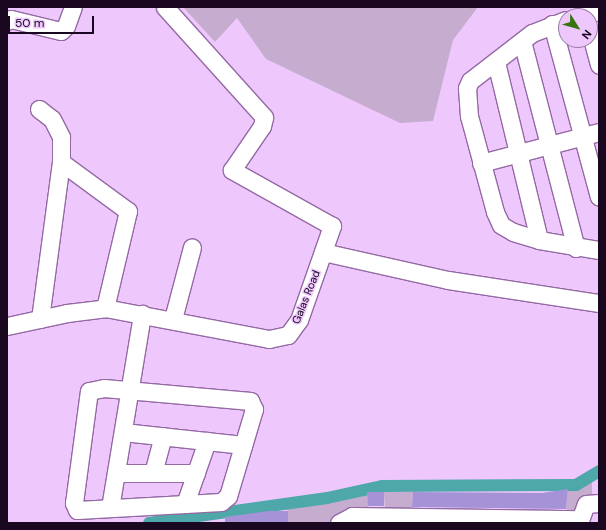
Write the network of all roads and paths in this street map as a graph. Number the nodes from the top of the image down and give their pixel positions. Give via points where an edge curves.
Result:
1 (72, 7) edge
2 (165, 7) edge
3 (7, 21) edge
4 (558, 23) edge
5 (522, 41) junction
6 (564, 48) edge
7 (595, 48) edge
8 (496, 62) junction
9 (599, 65) edge
10 (39, 109) dead end
11 (599, 132) edge
12 (583, 137) junction
13 (549, 145) junction
14 (518, 153) junction
15 (61, 162) junction
16 (481, 162) junction
17 (599, 197) edge
18 (539, 240) junction
19 (192, 247) dead end
20 (576, 248) junction
21 (599, 250) edge
22 (323, 252) junction
23 (599, 304) edge
24 (105, 308) junction
25 (142, 314) junction
26 (40, 319) junction
27 (173, 319) junction
28 (7, 326) edge
29 (129, 389) junction
30 (122, 432) junction
31 (163, 436) junction
32 (207, 441) junction
33 (243, 445) junction
34 (116, 473) junction
35 (153, 473) junction
36 (196, 473) junction
37 (599, 503) edge
38 (185, 504) junction
39 (110, 508) junction
40 (579, 521) edge
41 (340, 523) edge

1 - 3 street via 66,26 61,31
2 - 22 street, Galas Road via 264,117 262,126 232,170 332,226
4 - 5 street
5 - 8 street
5 - 13 street
6 - 12 street
7 - 9 street
8 - 14 street
8 - 16 street via 474,77 467,88 469,116
10 - 15 street via 52,119 61,137
11 - 12 street
12 - 13 street
12 - 17 street
13 - 14 street
13 - 20 street
14 - 16 street
14 - 18 street
15 - 24 street via 128,211
15 - 26 street
16 - 18 street via 501,224 513,232
18 - 20 street
19 - 27 street
20 - 21 street
22 - 23 street via 448,280
22 - 27 street, Galas Road via 299,320 288,335 269,339
24 - 25 street, Galas Road
24 - 26 street, Galas Road
25 - 27 street, Galas Road
25 - 29 street
26 - 28 street, Galas Road
29 - 30 street
29 - 33 street via 250,401 254,409
29 - 39 street via 104,388 89,391 74,504 77,510
30 - 31 street
30 - 34 street
31 - 32 street
31 - 35 street
32 - 33 street
32 - 36 street
33 - 38 street via 228,496 221,502
34 - 35 street
34 - 39 street
35 - 36 street
36 - 38 street
37 - 40 street via 586,504
38 - 39 street
40 - 41 street via 352,516

